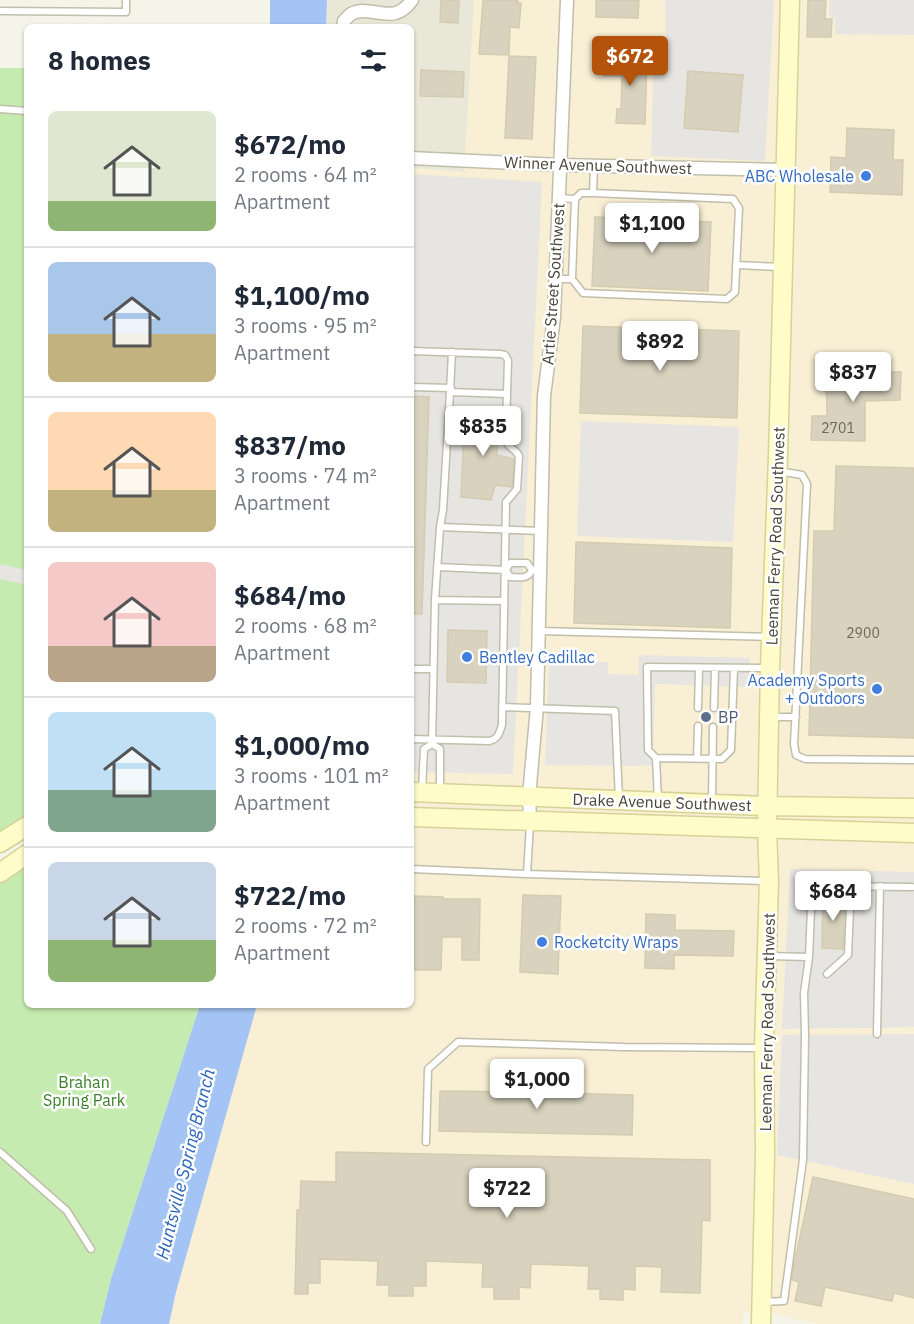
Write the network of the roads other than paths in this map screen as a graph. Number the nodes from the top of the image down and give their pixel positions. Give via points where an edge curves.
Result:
1 (126, 0) edge
2 (412, 0) edge
3 (567, 0) edge
4 (790, 0) edge
5 (0, 11) edge
6 (344, 24) edge
7 (0, 109) edge
8 (24, 111) edge
9 (414, 159) edge
10 (560, 165) junction
11 (594, 166) junction
12 (786, 170) junction
13 (593, 194) junction
14 (558, 198) junction
15 (576, 199) junction
16 (736, 266) junction
17 (783, 267) junction
18 (555, 279) junction
19 (572, 279) junction
20 (414, 351) edge
21 (452, 352) junction
22 (414, 387) edge
23 (451, 390) junction
24 (507, 394) junction
25 (778, 471) junction
26 (440, 528) junction
27 (505, 530) junction
28 (541, 531) junction
29 (437, 567) junction
30 (506, 570) junction
31 (536, 570) junction
32 (435, 600) junction
33 (504, 601) junction
34 (539, 631) junction
35 (772, 638) junction
36 (699, 668) junction
37 (715, 668) junction
38 (734, 668) junction
39 (770, 668) junction
40 (414, 669) edge
41 (433, 669) junction
42 (502, 707) junction
43 (537, 707) junction
44 (698, 708) dead end
45 (714, 708) dead end
46 (770, 717) junction
47 (796, 717) junction
48 (698, 726) dead end
49 (713, 727) dead end
50 (414, 739) edge
51 (432, 742) junction
52 (656, 758) junction
53 (697, 759) junction
54 (713, 759) junction
55 (914, 760) edge
56 (424, 793) edge
57 (529, 796) junction
58 (620, 800) junction
59 (658, 801) junction
60 (712, 803) junction
61 (767, 806) junction
62 (914, 808) edge
63 (414, 817) edge
64 (530, 820) junction
65 (24, 828) edge
66 (767, 829) junction
67 (914, 833) edge
68 (0, 843) edge
69 (24, 856) edge
70 (414, 869) edge
71 (0, 873) edge
72 (527, 874) junction
73 (769, 881) junction
74 (851, 886) junction
75 (880, 886) junction
76 (912, 887) dead end
77 (767, 956) junction
78 (809, 957) junction
79 (827, 974) dead end
80 (877, 1034) dead end
81 (765, 1048) junction
82 (426, 1142) dead end
83 (0, 1152) edge
84 (91, 1249) dead end
85 (762, 1302) junction
86 (761, 1324) edge

1 - 5 lane via 126,12
2 - 6 street via 395,14 360,12 350,14
3 - 10 street, Artie Street Southwest
4 - 12 street, Leeman Ferry Road Southwest
7 - 8 lane
9 - 10 street, Winner Avenue Southwest
10 - 11 street, Winner Avenue Southwest
10 - 14 street, Artie Street Southwest
11 - 12 street, Winner Avenue Southwest
11 - 13 lane
12 - 17 street, Leeman Ferry Road Southwest
13 - 15 lane via 581,194
13 - 16 lane via 733,200 739,208
14 - 15 lane
14 - 18 street, Artie Street Southwest
15 - 19 lane
16 - 17 lane
16 - 19 lane via 735,292 727,299 583,293
17 - 25 street, Leeman Ferry Road Southwest
18 - 19 lane
18 - 28 street, Artie Street Southwest via 544,396
20 - 21 lane
21 - 23 lane
21 - 24 lane via 505,356
22 - 23 lane
23 - 24 lane
23 - 26 lane
24 - 27 lane via 506,440 519,456 518,489 506,502
25 - 35 street, Leeman Ferry Road Southwest
25 - 47 lane via 802,475 807,484
26 - 27 lane
26 - 29 lane
27 - 28 lane
27 - 30 lane
28 - 31 street, Artie Street Southwest
29 - 30 lane
29 - 32 lane
30 - 31 lane via 510,563 527,563
30 - 31 lane via 510,577 526,578
30 - 33 lane
31 - 34 street, Artie Street Southwest
32 - 33 lane
32 - 41 lane
33 - 42 lane
34 - 35 lane
34 - 43 street, Artie Street Southwest
35 - 39 street, Leeman Ferry Road Southwest
36 - 37 lane
36 - 44 lane
36 - 52 lane via 647,667 648,750
37 - 38 lane
37 - 45 lane
38 - 39 lane
38 - 54 lane via 731,750 722,759
39 - 46 street, Leeman Ferry Road Southwest
40 - 41 lane
41 - 51 lane
42 - 43 lane
42 - 51 lane via 502,725 494,740
43 - 57 street, Artie Street Southwest
43 - 58 lane via 615,711
46 - 47 lane
46 - 61 street, Leeman Ferry Road Southwest
47 - 55 lane via 796,755 806,759
48 - 53 lane
49 - 54 lane
50 - 51 lane
51 - 56 lane via 424,749
51 - 56 lane via 440,749
52 - 53 lane
52 - 59 lane
53 - 54 lane
54 - 60 lane
56 - 57 street, Drake Avenue Southwest
57 - 58 street, Drake Avenue Southwest
57 - 64 street, Artie Street Southwest
58 - 59 street, Drake Avenue Southwest
59 - 60 street, Drake Avenue Southwest
60 - 61 street, Drake Avenue Southwest
61 - 62 street, Drake Avenue Southwest
61 - 66 street, Leeman Ferry Road Southwest
63 - 64 street, Drake Avenue Southwest
64 - 66 street, Drake Avenue Southwest
64 - 72 lane
65 - 68 street
66 - 67 street, Drake Avenue Southwest
66 - 73 street, Leeman Ferry Road Southwest
69 - 71 street
70 - 72 lane
72 - 73 lane
73 - 77 street, Leeman Ferry Road Southwest
74 - 75 lane
74 - 78 lane via 812,886
74 - 79 lane via 848,955
75 - 76 lane
75 - 80 lane
77 - 78 lane
77 - 81 street, Leeman Ferry Road Southwest
78 - 85 lane via 804,993 803,1160 784,1301
81 - 82 lane via 458,1042 428,1070
81 - 85 street, Leeman Ferry Road Southwest
83 - 84 lane via 67,1211
85 - 86 street, Leeman Ferry Road Southwest

